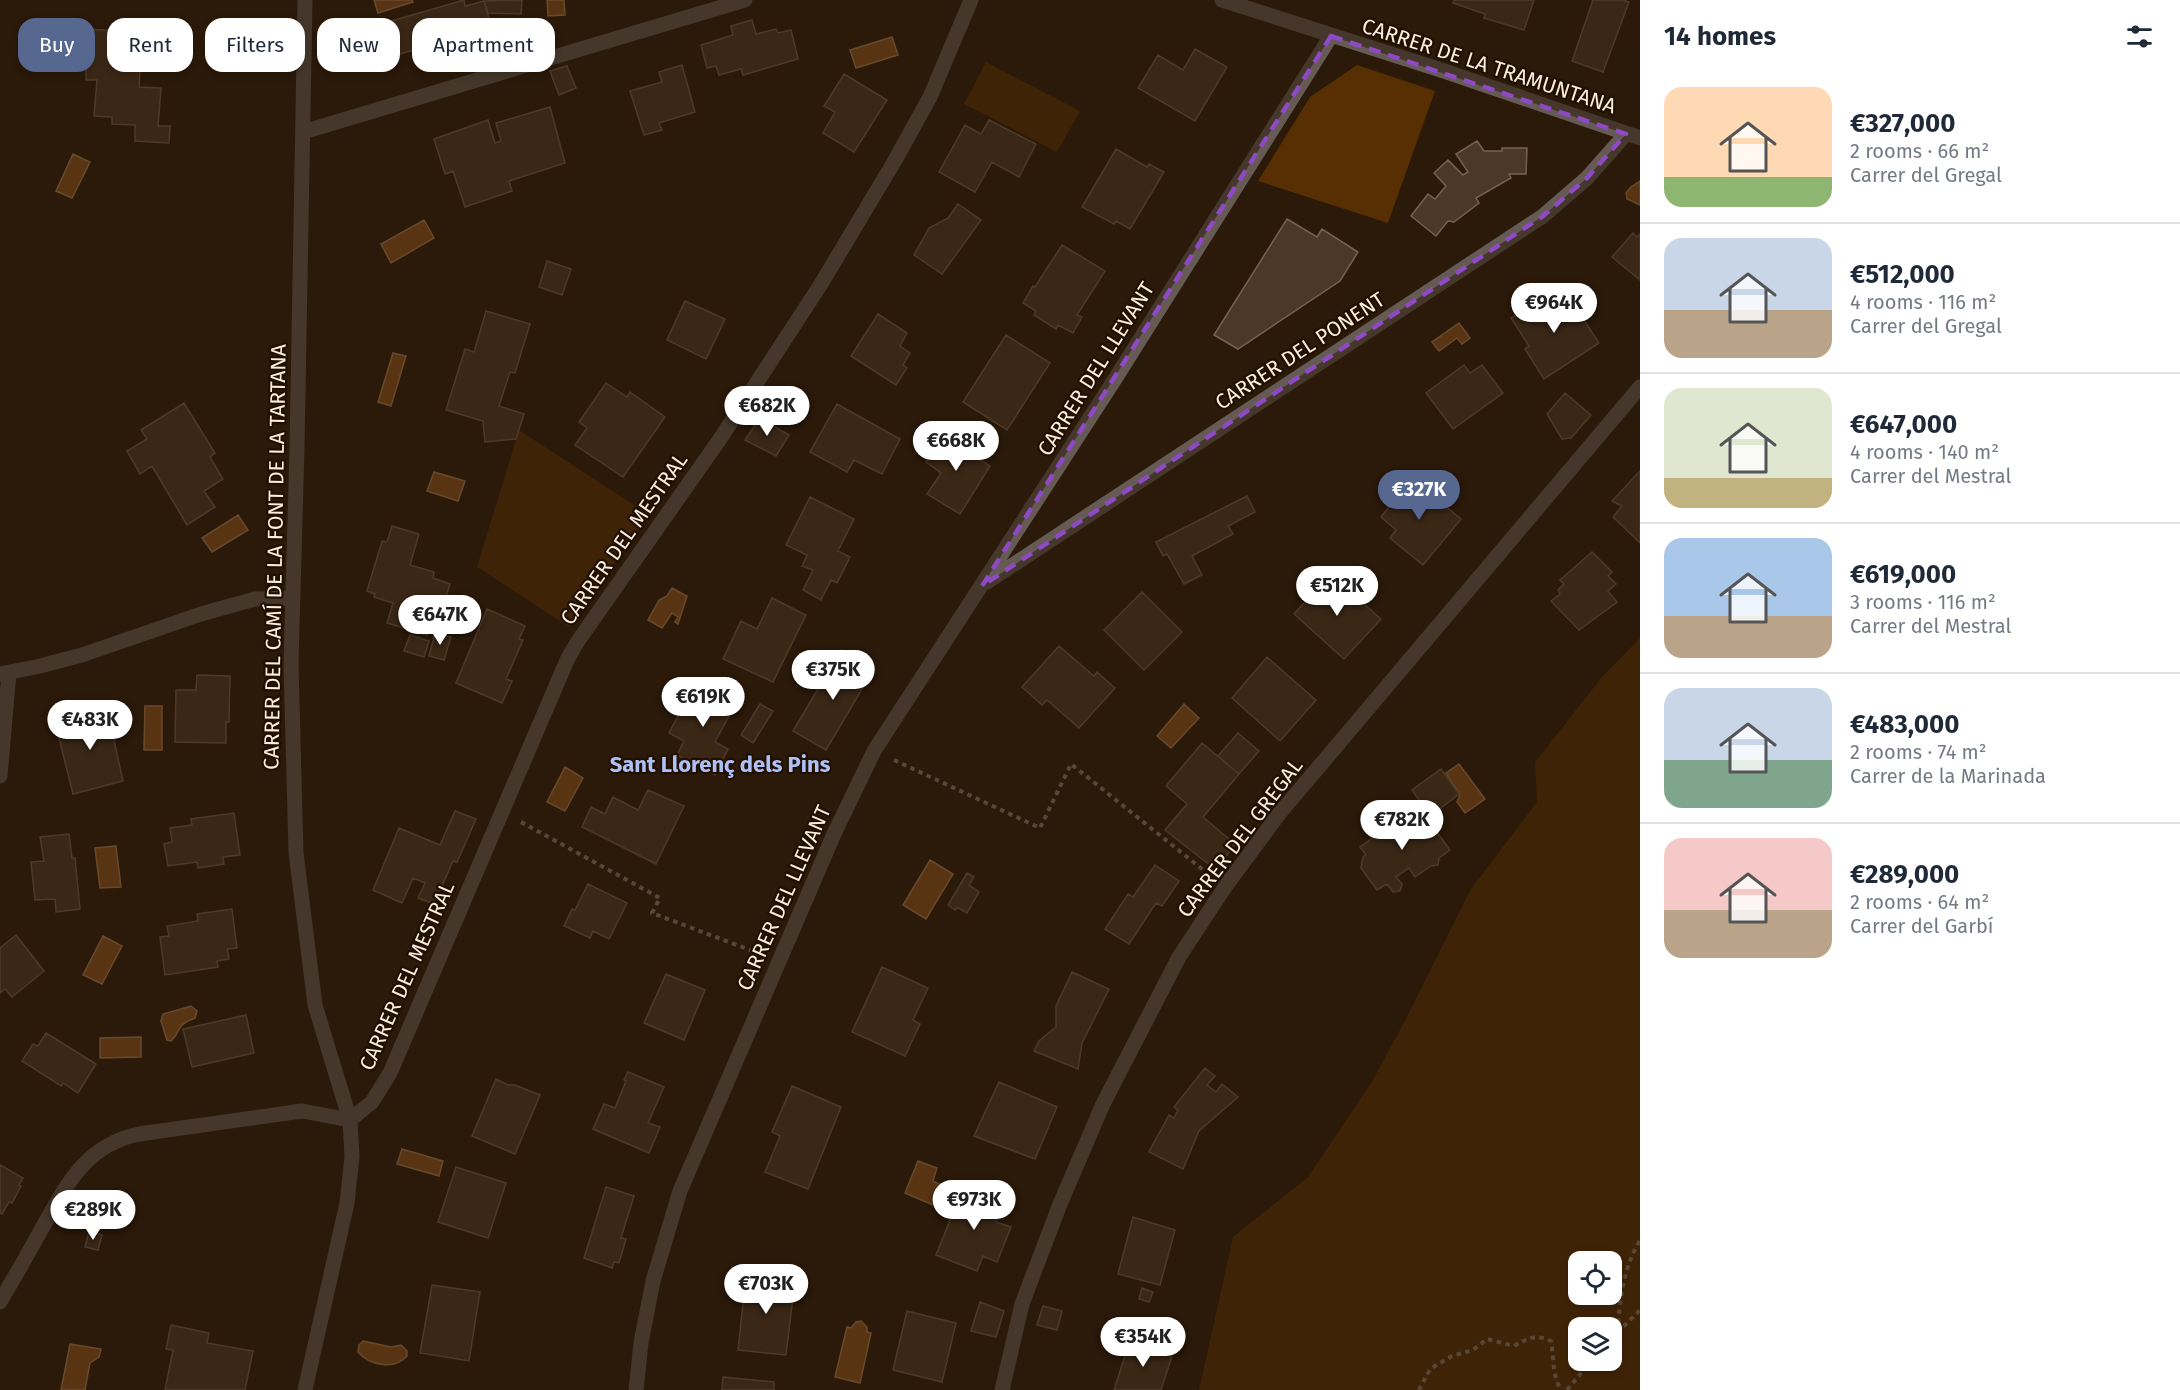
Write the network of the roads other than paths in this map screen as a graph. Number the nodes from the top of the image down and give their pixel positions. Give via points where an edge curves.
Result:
1 (305, 0) edge
2 (745, 0) edge
3 (971, 0) edge
4 (1222, 0) edge
5 (1331, 36) junction
6 (303, 132) junction
7 (1633, 136) edge
8 (1640, 387) edge
9 (982, 586) junction
10 (293, 598) junction
11 (4, 673) edge
12 (0, 776) edge
13 (351, 1120) junction
14 (0, 1302) edge
15 (304, 1390) edge
16 (636, 1390) edge
17 (1002, 1390) edge

1 - 6 street, CARRER DEL CAMÍ DE LA FONT DE LA TARTANA
2 - 6 street
3 - 13 street, CARRER DEL MESTRAL via 930,98 821,284 568,658 390,1073 372,1102
4 - 5 street, CARRER DE LA TRAMUNTANA
5 - 7 street, CARRER DE LA TRAMUNTANA
5 - 9 street, CARRER DEL LLEVANT
6 - 10 street, CARRER DEL CAMÍ DE LA FONT DE LA TARTANA
7 - 9 street, CARRER DEL PONENT via 1543,216
8 - 17 street, CARRER DEL GREGAL via 1294,796 1225,887 1179,957 1103,1104 1060,1204 1022,1304
9 - 16 street, CARRER DEL LLEVANT via 874,751 778,960 677,1201 653,1281
10 - 11 street via 255,599 82,655
10 - 13 street, CARRER DEL CAMÍ DE LA FONT DE LA TARTANA via 296,853 302,908 315,1005
11 - 12 street
13 - 14 street via 302,1111 122,1137 86,1162 66,1186
13 - 15 street, CARRER DEL CAMÍ DE LA FONT DE LA TARTANA via 347,1203

